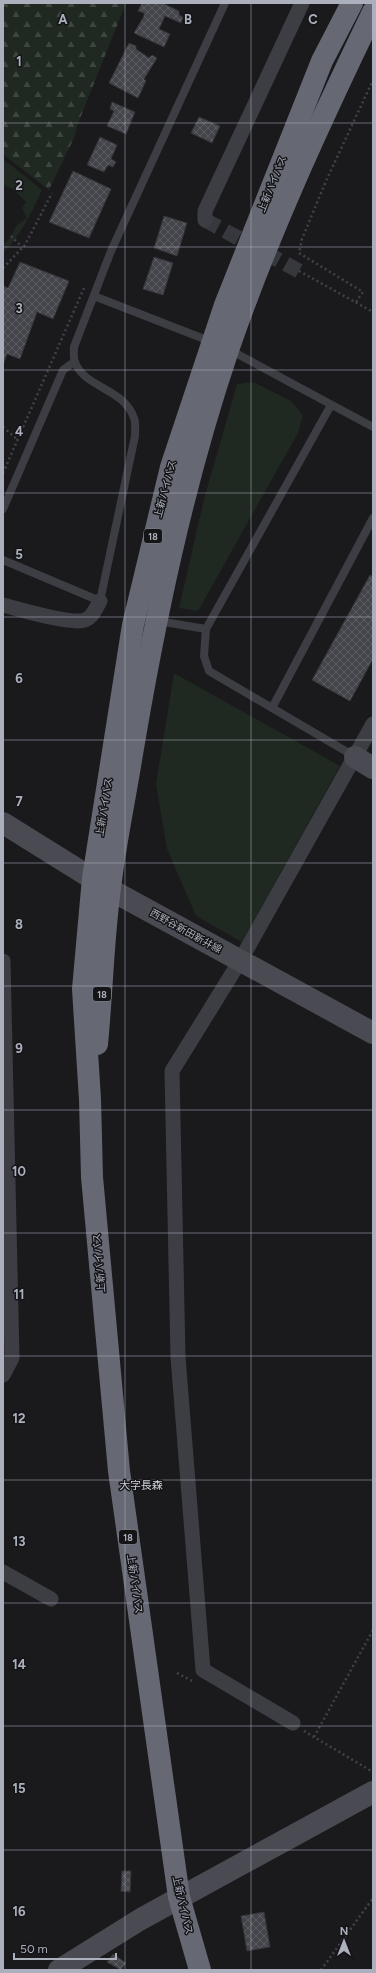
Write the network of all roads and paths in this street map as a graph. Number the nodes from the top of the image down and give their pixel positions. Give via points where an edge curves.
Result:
1 (225, 3) edge
2 (302, 3) edge
3 (352, 3) edge
4 (373, 12) edge
5 (373, 80) edge
6 (52, 193) dead end
7 (205, 220) dead end
8 (11, 236) dead end
9 (20, 245) dead end
10 (3, 268) edge
11 (299, 270) tunnel mouth
12 (87, 280) dead end
13 (94, 296) junction
14 (356, 302) junction
15 (373, 312) edge
16 (220, 345) junction
17 (74, 362) junction
18 (331, 405) junction
19 (3, 427) edge
20 (373, 427) edge
21 (18, 440) junction
22 (3, 473) edge
23 (3, 509) edge
24 (373, 518) edge
25 (3, 560) edge
26 (100, 601) junction
27 (3, 605) edge
28 (156, 621) junction
29 (206, 629) junction
30 (272, 708) junction
31 (373, 724) edge
32 (354, 757) junction
33 (373, 768) edge
34 (3, 823) edge
35 (101, 884) junction
36 (3, 960) edge
37 (240, 961) junction
38 (373, 1033) edge
39 (3, 1375) edge
40 (3, 1572) edge
41 (51, 1600) dead end
42 (373, 1630) edge
43 (292, 1723) dead end
44 (373, 1772) edge
45 (373, 1792) edge
46 (180, 1896) junction
47 (373, 1898) edge
48 (59, 1970) edge
49 (200, 1970) edge
50 (322, 1970) edge

1 - 13 lane via 111,251
2 - 7 street via 205,211
3 - 16 highway, 上新バイパス / 18 via 322,61 296,125
4 - 16 highway, 上新バイパス / 18
5 - 14 path via 326,181 302,239 300,253 363,292
6 - 10 path via 25,245
8 - 9 path
11 - 14 path
12 - 21 path
13 - 16 lane
13 - 17 lane via 74,347
14 - 15 path
16 - 18 lane
16 - 28 highway, 上新バイパス / 18
16 - 35 highway, 上新バイパス / 18 via 170,467 133,625
17 - 23 lane via 63,370
17 - 26 lane via 82,374 118,396 128,406 135,419 135,436
18 - 20 lane
18 - 29 lane
19 - 21 path
21 - 22 path
24 - 30 lane
25 - 26 lane
26 - 27 street via 94,612 85,620 72,621
28 - 29 lane
28 - 35 highway, 上新バイパス / 18
29 - 30 lane via 204,656 209,671
30 - 32 lane
31 - 32 street
32 - 33 main road
32 - 37 street
34 - 35 main road, 西野谷新田新井線
35 - 37 main road, 西野谷新田新井線
35 - 46 highway, 上新バイパス / 18 via 83,989 93,1192 119,1471
36 - 39 street via 12,1358
37 - 38 main road, 西野谷新田新井線
37 - 43 street via 172,1071 178,1357 203,1670
40 - 41 street
42 - 44 path via 314,1737
45 - 46 main road
46 - 48 main road
46 - 49 highway, 上新バイパス / 18
47 - 50 path

